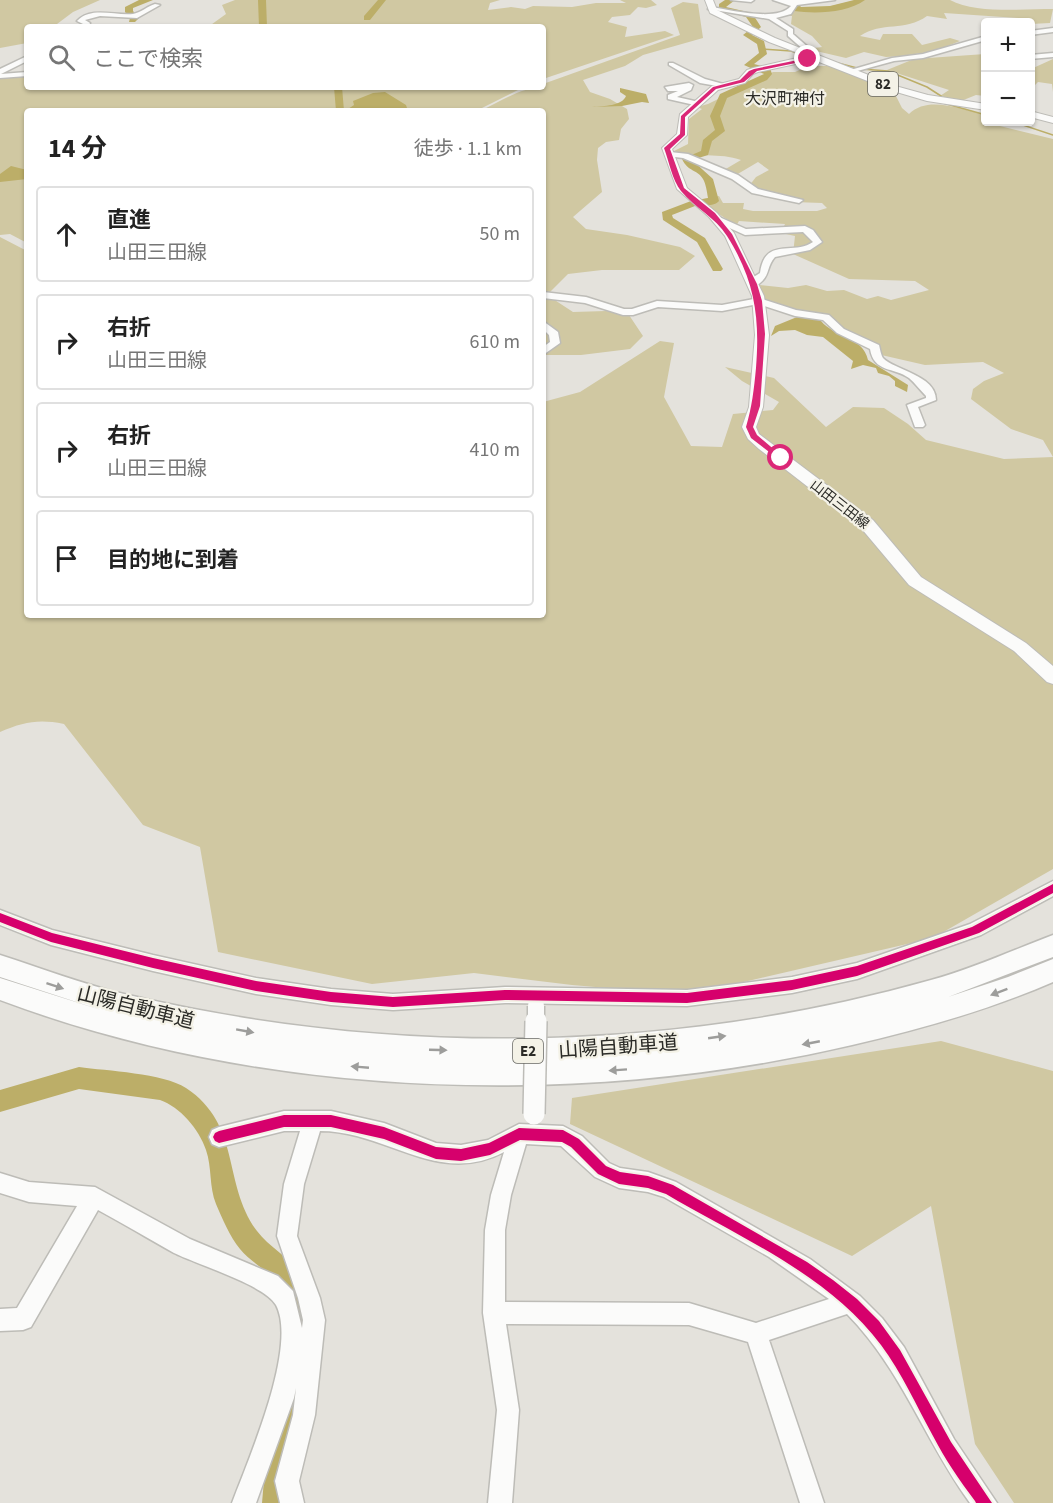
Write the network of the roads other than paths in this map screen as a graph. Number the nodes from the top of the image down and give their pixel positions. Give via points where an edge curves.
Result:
1 (734, 0) edge
2 (751, 0) edge
3 (776, 0) edge
4 (832, 0) edge
5 (159, 2) edge
6 (789, 2) junction
7 (710, 4) edge
8 (771, 17) junction
9 (86, 24) edge
10 (132, 24) edge
11 (791, 30) junction
12 (1053, 30) edge
13 (1035, 32) edge
14 (805, 37) dead end
15 (794, 39) junction
16 (981, 39) edge
17 (816, 46) dead end
18 (1053, 55) edge
19 (1035, 57) edge
20 (816, 59) junction
21 (24, 60) edge
22 (671, 64) dead end
23 (850, 71) junction
24 (0, 74) edge
25 (24, 74) edge
26 (723, 85) junction
27 (668, 89) dead end
28 (696, 104) junction
29 (981, 106) edge
30 (1035, 115) edge
31 (1053, 120) edge
32 (670, 154) junction
33 (799, 200) dead end
34 (717, 219) junction
35 (754, 284) junction
36 (546, 295) edge
37 (759, 301) junction
38 (546, 327) edge
39 (546, 350) edge
40 (919, 425) dead end
41 (1053, 677) edge
42 (1053, 888) edge
43 (0, 917) edge
44 (1053, 946) edge
45 (0, 966) edge
46 (1053, 970) edge
47 (0, 989) edge
48 (536, 1001) junction
49 (313, 1121) junction
50 (527, 1135) junction
51 (219, 1137) dead end
52 (0, 1183) edge
53 (95, 1197) junction
54 (848, 1303) junction
55 (494, 1313) junction
56 (0, 1320) edge
57 (756, 1334) junction
58 (244, 1503) edge
59 (292, 1503) edge
60 (500, 1503) edge
61 (812, 1503) edge
62 (985, 1503) edge

1 - 2 street
3 - 6 street
4 - 6 street
5 - 9 street via 137,16 100,14 80,21
5 - 10 street
6 - 8 street via 795,6 789,13
7 - 8 street
7 - 20 main road via 753,31
8 - 11 street
11 - 14 street
11 - 15 street
12 - 13 street
15 - 17 street
15 - 20 street
16 - 23 street
18 - 19 street
20 - 23 main road, 82
20 - 26 main road via 760,69 750,72 742,81
21 - 24 street
22 - 26 street via 702,81
23 - 29 main road, 82 via 896,89
24 - 25 street
26 - 28 main road
27 - 28 street via 689,85 671,97
28 - 32 main road via 681,119 682,135 668,145
30 - 31 main road
32 - 33 street via 685,156 735,177 754,191
32 - 34 main road, 山田三田線 via 682,189
34 - 35 main road, 山田三田線 via 730,235
34 - 35 street via 745,232 805,229 816,238 818,242 811,248 771,256 764,274
35 - 37 main road, 山田三田線
36 - 37 street via 586,300 614,311 629,312 657,304 722,308
37 - 40 street via 795,313 826,316 828,322 875,347 877,358 883,363 912,375 931,395 931,400 912,405
37 - 41 main road, 山田三田線 via 762,334 756,406 749,427 753,436 867,524 915,581 1020,647
38 - 39 street via 554,334 555,343
42 - 48 street via 975,930 857,971 792,985 687,998
43 - 48 street via 51,936 153,963 331,998 393,1002 505,995
45 -> 44 highway, 山陽自動車道 / E2 via 110,1003 263,1034 346,1045 519,1052 676,1043 816,1020 909,998
46 -> 47 highway, 山陽自動車道 / E2 via 918,1017 761,1053 683,1064 520,1074 436,1073 258,1054 99,1022
48 - 50 street, bridge via 534,1114
49 - 50 street via 384,1133 436,1153 461,1155
49 - 51 street via 284,1121
49 - 59 street via 294,1184 287,1236 314,1320 304,1415 287,1481
50 - 54 street via 563,1136 602,1170 619,1178 669,1189 796,1260
50 - 55 street via 501,1195 495,1230
52 - 53 street via 29,1192
53 - 56 street via 23,1319
53 - 58 street via 183,1246 270,1284 285,1299 292,1331 283,1398
54 - 57 street
54 - 62 street via 873,1325 910,1376 946,1447
55 - 57 street via 689,1314
55 - 60 street via 508,1410
57 - 61 street

